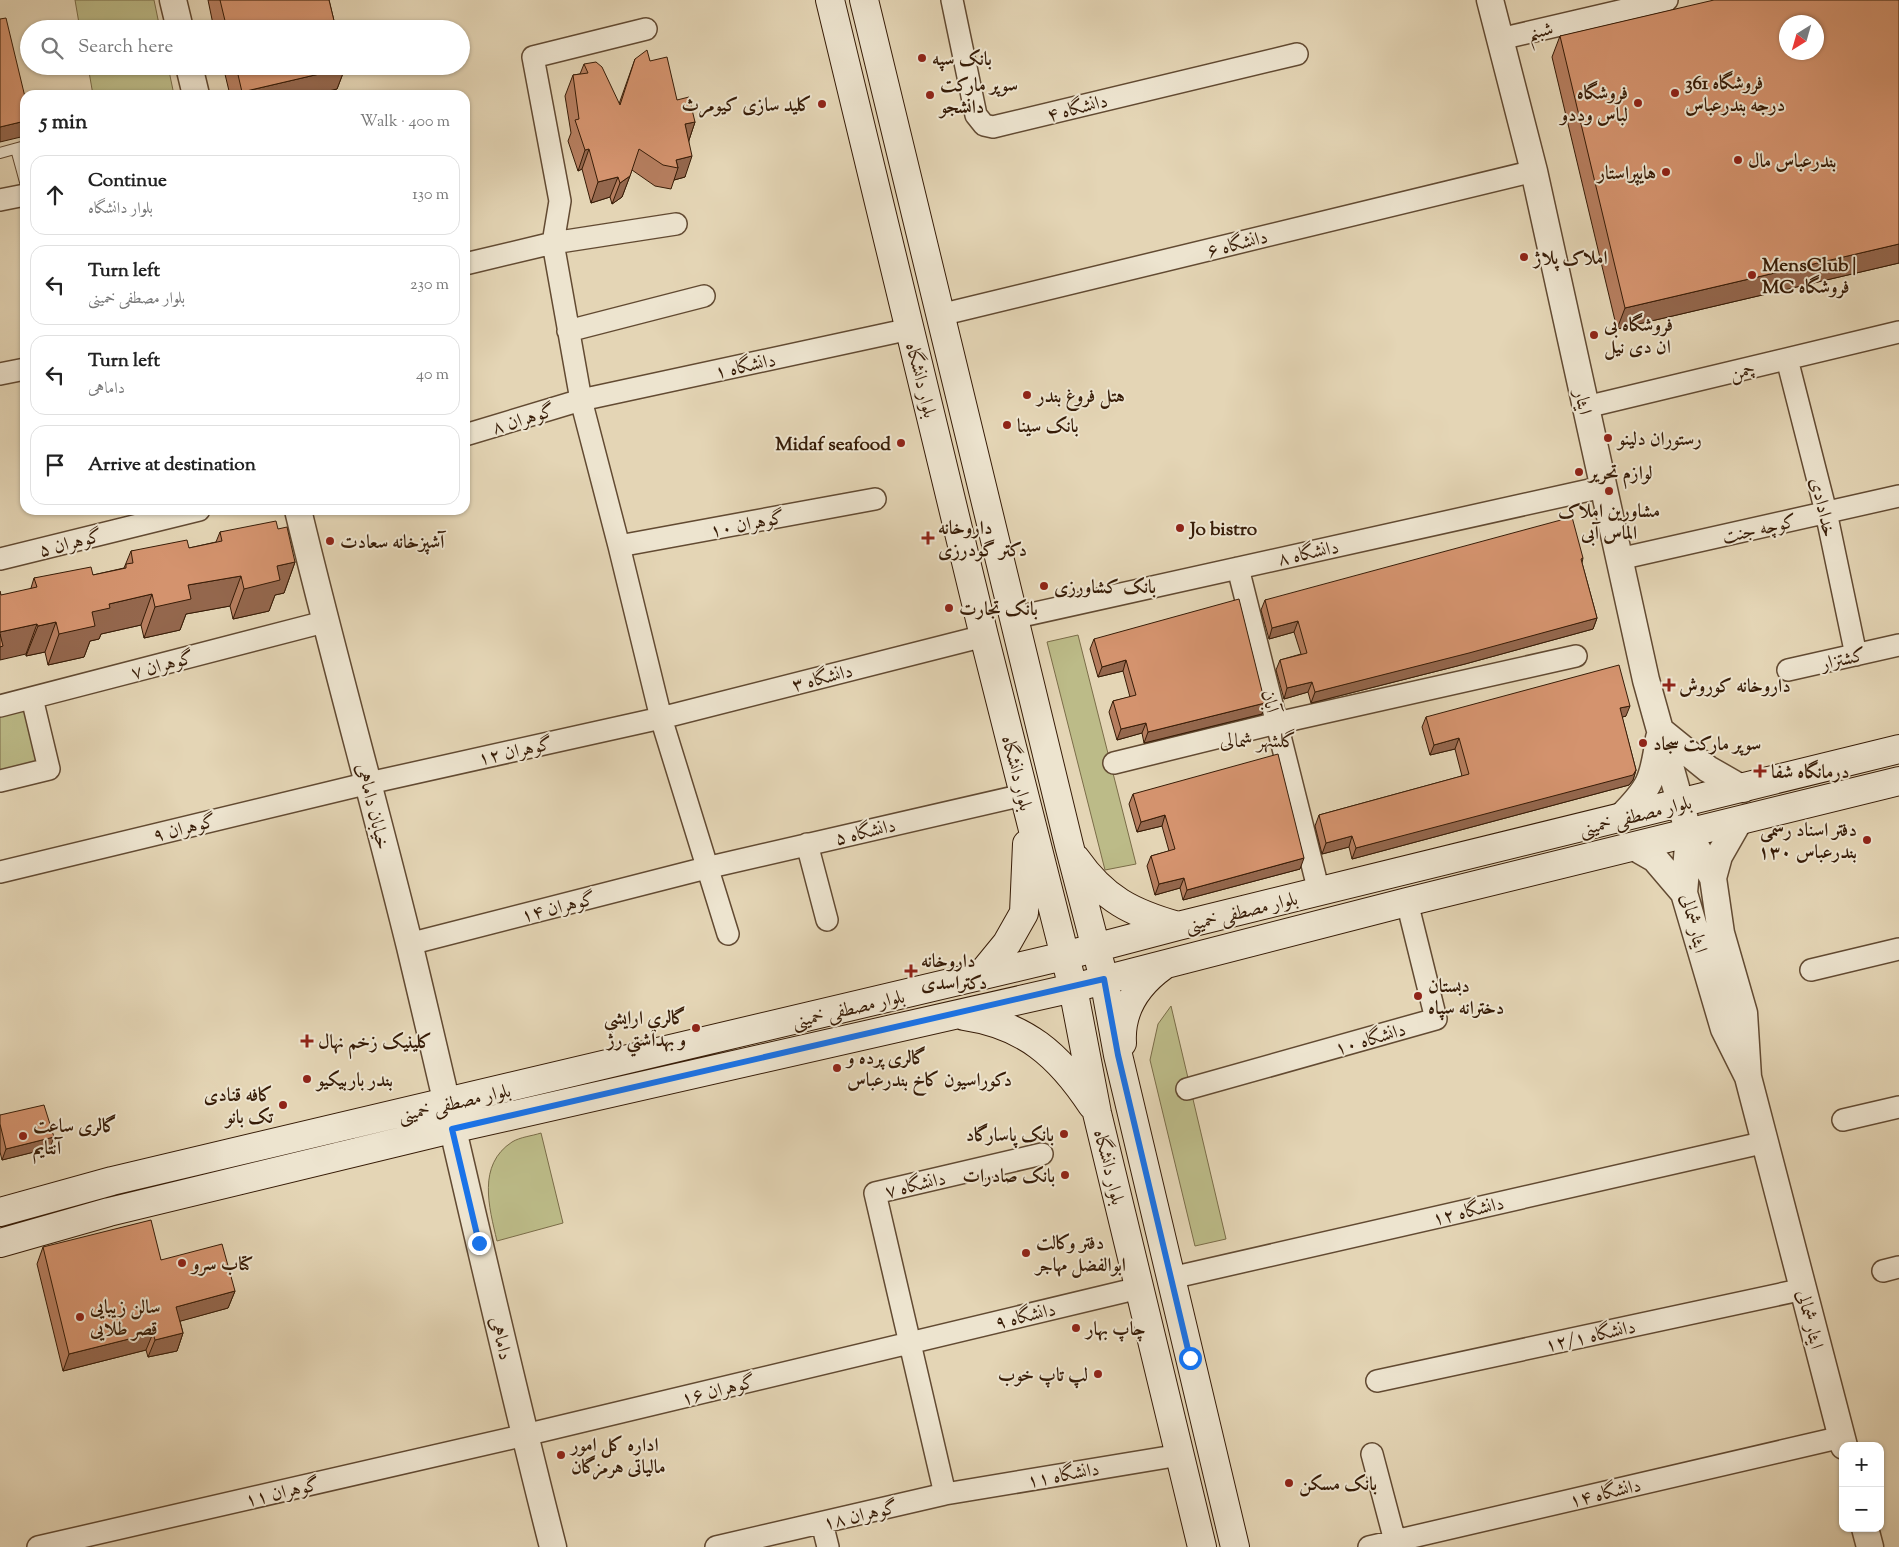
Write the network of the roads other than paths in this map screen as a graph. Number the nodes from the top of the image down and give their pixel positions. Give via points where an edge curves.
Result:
1 (173, 0) edge
2 (830, 0) edge
3 (864, 0) edge
4 (952, 0) edge
5 (1490, 0) edge
6 (1667, 0) edge
7 (178, 20) edge
8 (646, 29) dead end
9 (1500, 39) junction
10 (1297, 54) dead end
11 (191, 75) edge
12 (195, 90) edge
13 (20, 148) edge
14 (0, 153) edge
15 (1534, 171) junction
16 (20, 196) edge
17 (0, 200) edge
18 (676, 224) dead end
19 (552, 243) junction
20 (470, 263) edge
21 (704, 296) dead end
22 (940, 315) junction
23 (910, 330) junction
24 (568, 331) junction
25 (1899, 332) edge
26 (1788, 359) junction
27 (20, 370) edge
28 (0, 374) edge
29 (581, 400) junction
30 (1586, 407) junction
31 (470, 433) edge
32 (1603, 487) junction
33 (1899, 496) edge
34 (875, 499) dead end
35 (1826, 512) junction
36 (179, 515) edge
37 (299, 515) edge
38 (619, 546) junction
39 (0, 559) edge
40 (1619, 559) junction
41 (1238, 568) junction
42 (1013, 618) junction
43 (324, 622) junction
44 (984, 636) junction
45 (1899, 645) edge
46 (1856, 655) junction
47 (1576, 656) dead end
48 (1788, 670) dead end
49 (32, 698) junction
50 (0, 706) edge
51 (660, 718) junction
52 (1277, 723) junction
53 (1660, 730) junction
54 (1899, 749) edge
55 (1114, 763) dead end
56 (0, 781) edge
57 (1899, 781) edge
58 (369, 782) junction
59 (1742, 789) junction
60 (1682, 804) junction
61 (1026, 805) junction
62 (1620, 819) junction
63 (1738, 821) junction
64 (1689, 834) junction
65 (807, 844) junction
66 (1634, 847) junction
67 (1070, 849) junction
68 (706, 868) junction
69 (0, 872) edge
70 (1713, 878) junction
71 (1319, 892) junction
72 (1684, 893) junction
73 (1407, 902) junction
74 (827, 920) dead end
75 (1178, 926) junction
76 (728, 934) dead end
77 (409, 944) junction
78 (1096, 948) junction
79 (1899, 949) edge
80 (1064, 956) junction
81 (1170, 961) junction
82 (1811, 970) dead end
83 (980, 976) junction
84 (1104, 979) junction
85 (1073, 988) junction
86 (956, 1014) junction
87 (1748, 1077) junction
88 (1124, 1079) junction
89 (1187, 1090) dead end
90 (1899, 1107) edge
91 (1096, 1112) junction
92 (450, 1116) junction
93 (1843, 1120) dead end
94 (1766, 1142) junction
95 (1042, 1154) dead end
96 (0, 1212) edge
97 (0, 1243) edge
98 (1171, 1278) junction
99 (1139, 1288) junction
100 (1804, 1289) junction
101 (911, 1343) junction
102 (1377, 1381) dead end
103 (525, 1436) junction
104 (1843, 1441) edge
105 (1372, 1454) dead end
106 (1180, 1455) junction
107 (945, 1494) junction
108 (822, 1523) junction
109 (1866, 1532) edge
110 (1395, 1541) junction
111 (38, 1547) edge
112 (553, 1547) edge
113 (716, 1547) edge
114 (828, 1547) edge
115 (1202, 1547) edge
116 (1235, 1547) edge
117 (1369, 1547) edge
118 (1870, 1547) edge

1 - 7 street
2 - 23 main road, بلوار دانشگاه
3 - 22 main road, بلوار دانشگاه
4 - 10 street, دانشگاه ۴ via 976,115 984,125 993,127
5 - 9 street, ایثار
6 - 9 street, شبنم
8 - 19 street via 533,57 560,201
9 - 15 street, ایثار
11 - 12 street
13 - 14 lane
15 - 22 street, دانشگاه ۶
15 - 30 street, ایثار
16 - 17 street
18 - 19 street
19 - 20 street
19 - 24 street
21 - 24 street
22 - 42 main road, بلوار دانشگاه
23 - 29 street, دانشگاه ۱
23 - 44 main road, بلوار دانشگاه
24 - 29 street
25 - 26 street, چمن
26 - 30 street, چمن
26 - 35 street, خدادادی
27 - 28 street
29 - 31 street, گوهران ۸
29 - 38 street
30 - 32 street, ایثار
32 - 40 street, ایثار
32 - 41 street, دانشگاه ۸
33 - 35 street, کوچه جنت
34 - 38 street, گوهران ۱۰
35 - 40 street, کوچه جنت
35 - 46 street, خدادادی
36 - 39 street, گوهران ۵
37 - 43 street, خیابان داماهی
38 - 51 street
40 - 53 street, ایثار
41 - 42 street, دانشگاه ۸
41 - 52 street, آبان
42 - 67 main road, بلوار دانشگاه
43 - 49 street, گوهران ۷
43 - 58 street, خیابان داماهی
44 - 51 street, دانشگاه ۳
44 - 61 main road, بلوار دانشگاه
45 - 46 street, کشتزار
46 - 48 street, کشتزار
47 - 52 street
49 - 50 street, گوهران ۷
49 - 56 street via 49,769
51 - 58 street, گوهران ۱۲
51 - 68 street
52 - 55 street
52 - 71 street, آبان
53 - 59 street via 1708,769
53 - 60 street, ایثار
53 - 62 street via 1654,773 1646,789
54 - 59 main road, بلوار مصطفی خمینی
57 - 63 main road, بلوار مصطفی خمینی
58 - 69 street, گوهران ۹
58 - 77 street, خیابان داماهی
59 - 60 main road, بلوار مصطفی خمینی
60 - 62 main road, بلوار مصطفی خمینی
60 - 64 street, ایثار
61 - 65 street, دانشگاه ۵
61 - 80 main road, بلوار دانشگاه
61 - 83 main road via 1024,913 1007,943
62 - 71 main road, بلوار مصطفی خمینی
63 - 64 main road, بلوار مصطفی خمینی
63 - 70 street via 1719,856
64 - 66 main road, بلوار مصطفی خمینی
64 - 70 street, ایثار شمالی
64 - 72 street, ایثار شمالی
65 - 68 street, دانشگاه ۵
65 - 74 street
66 - 72 street via 1655,859
66 - 73 main road, بلوار مصطفی خمینی
67 - 75 main road via 1089,877 1112,898 1146,917
67 - 78 main road, بلوار دانشگاه
68 - 76 street
68 - 77 street, گوهران ۱۴
70 - 87 street, ایثار شمالی via 1721,933 1744,1013
71 - 75 main road, بلوار مصطفی خمینی
72 - 87 street, ایثار شمالی via 1724,1029
73 - 81 main road, بلوار مصطفی خمینی
73 - 89 street, دانشگاه ۱۰ via 1436,1019
75 - 78 main road, بلوار مصطفی خمینی
77 - 92 street, خیابان داماهی
78 - 80 main road, بلوار مصطفی خمینی
78 - 84 main road, بلوار دانشگاه
79 - 82 street
80 - 83 main road, بلوار مصطفی خمینی
80 - 85 main road, بلوار دانشگاه
81 - 84 main road, بلوار مصطفی خمینی
81 - 88 main road via 1137,988 1126,1009 1122,1036
83 - 92 main road, بلوار مصطفی خمینی
84 - 85 main road, بلوار مصطفی خمینی
84 - 88 main road, بلوار دانشگاه
85 - 86 main road, بلوار مصطفی خمینی
85 - 91 main road, بلوار دانشگاه
86 - 91 main road via 1004,1024 1032,1040 1077,1083
86 - 92 main road, بلوار مصطفی خمینی
87 - 94 street, ایثار شمالی
88 - 98 main road, بلوار دانشگاه
90 - 93 street
91 - 99 main road, بلوار دانشگاه
92 - 96 main road, بلوار مصطفی خمینی via 112,1182
92 - 97 main road, بلوار مصطفی خمینی
92 - 103 street, داماهی
94 - 98 street, دانشگاه ۱۲
94 - 100 street, ایثار شمالی
95 - 101 street, دانشگاه ۷ via 875,1194
98 - 116 main road, بلوار دانشگاه
99 - 101 street, دانشگاه ۹
99 - 106 main road, بلوار دانشگاه
100 - 102 street, دانشگاه ۱۲/۱
100 - 104 street, ایثار شمالی
101 - 103 street, گوهران ۱۶
101 - 107 street
103 - 111 street, گوهران ۱۱
103 - 112 street, داماهی
104 - 110 street, دانشگاه ۱۴
105 - 110 street
106 - 107 street, دانشگاه ۱۱
106 - 115 main road, بلوار دانشگاه
107 - 108 street, گوهران ۱۸
108 - 113 street, گوهران ۱۸
108 - 114 street
109 - 118 street
110 - 117 street, دانشگاه ۱۴

